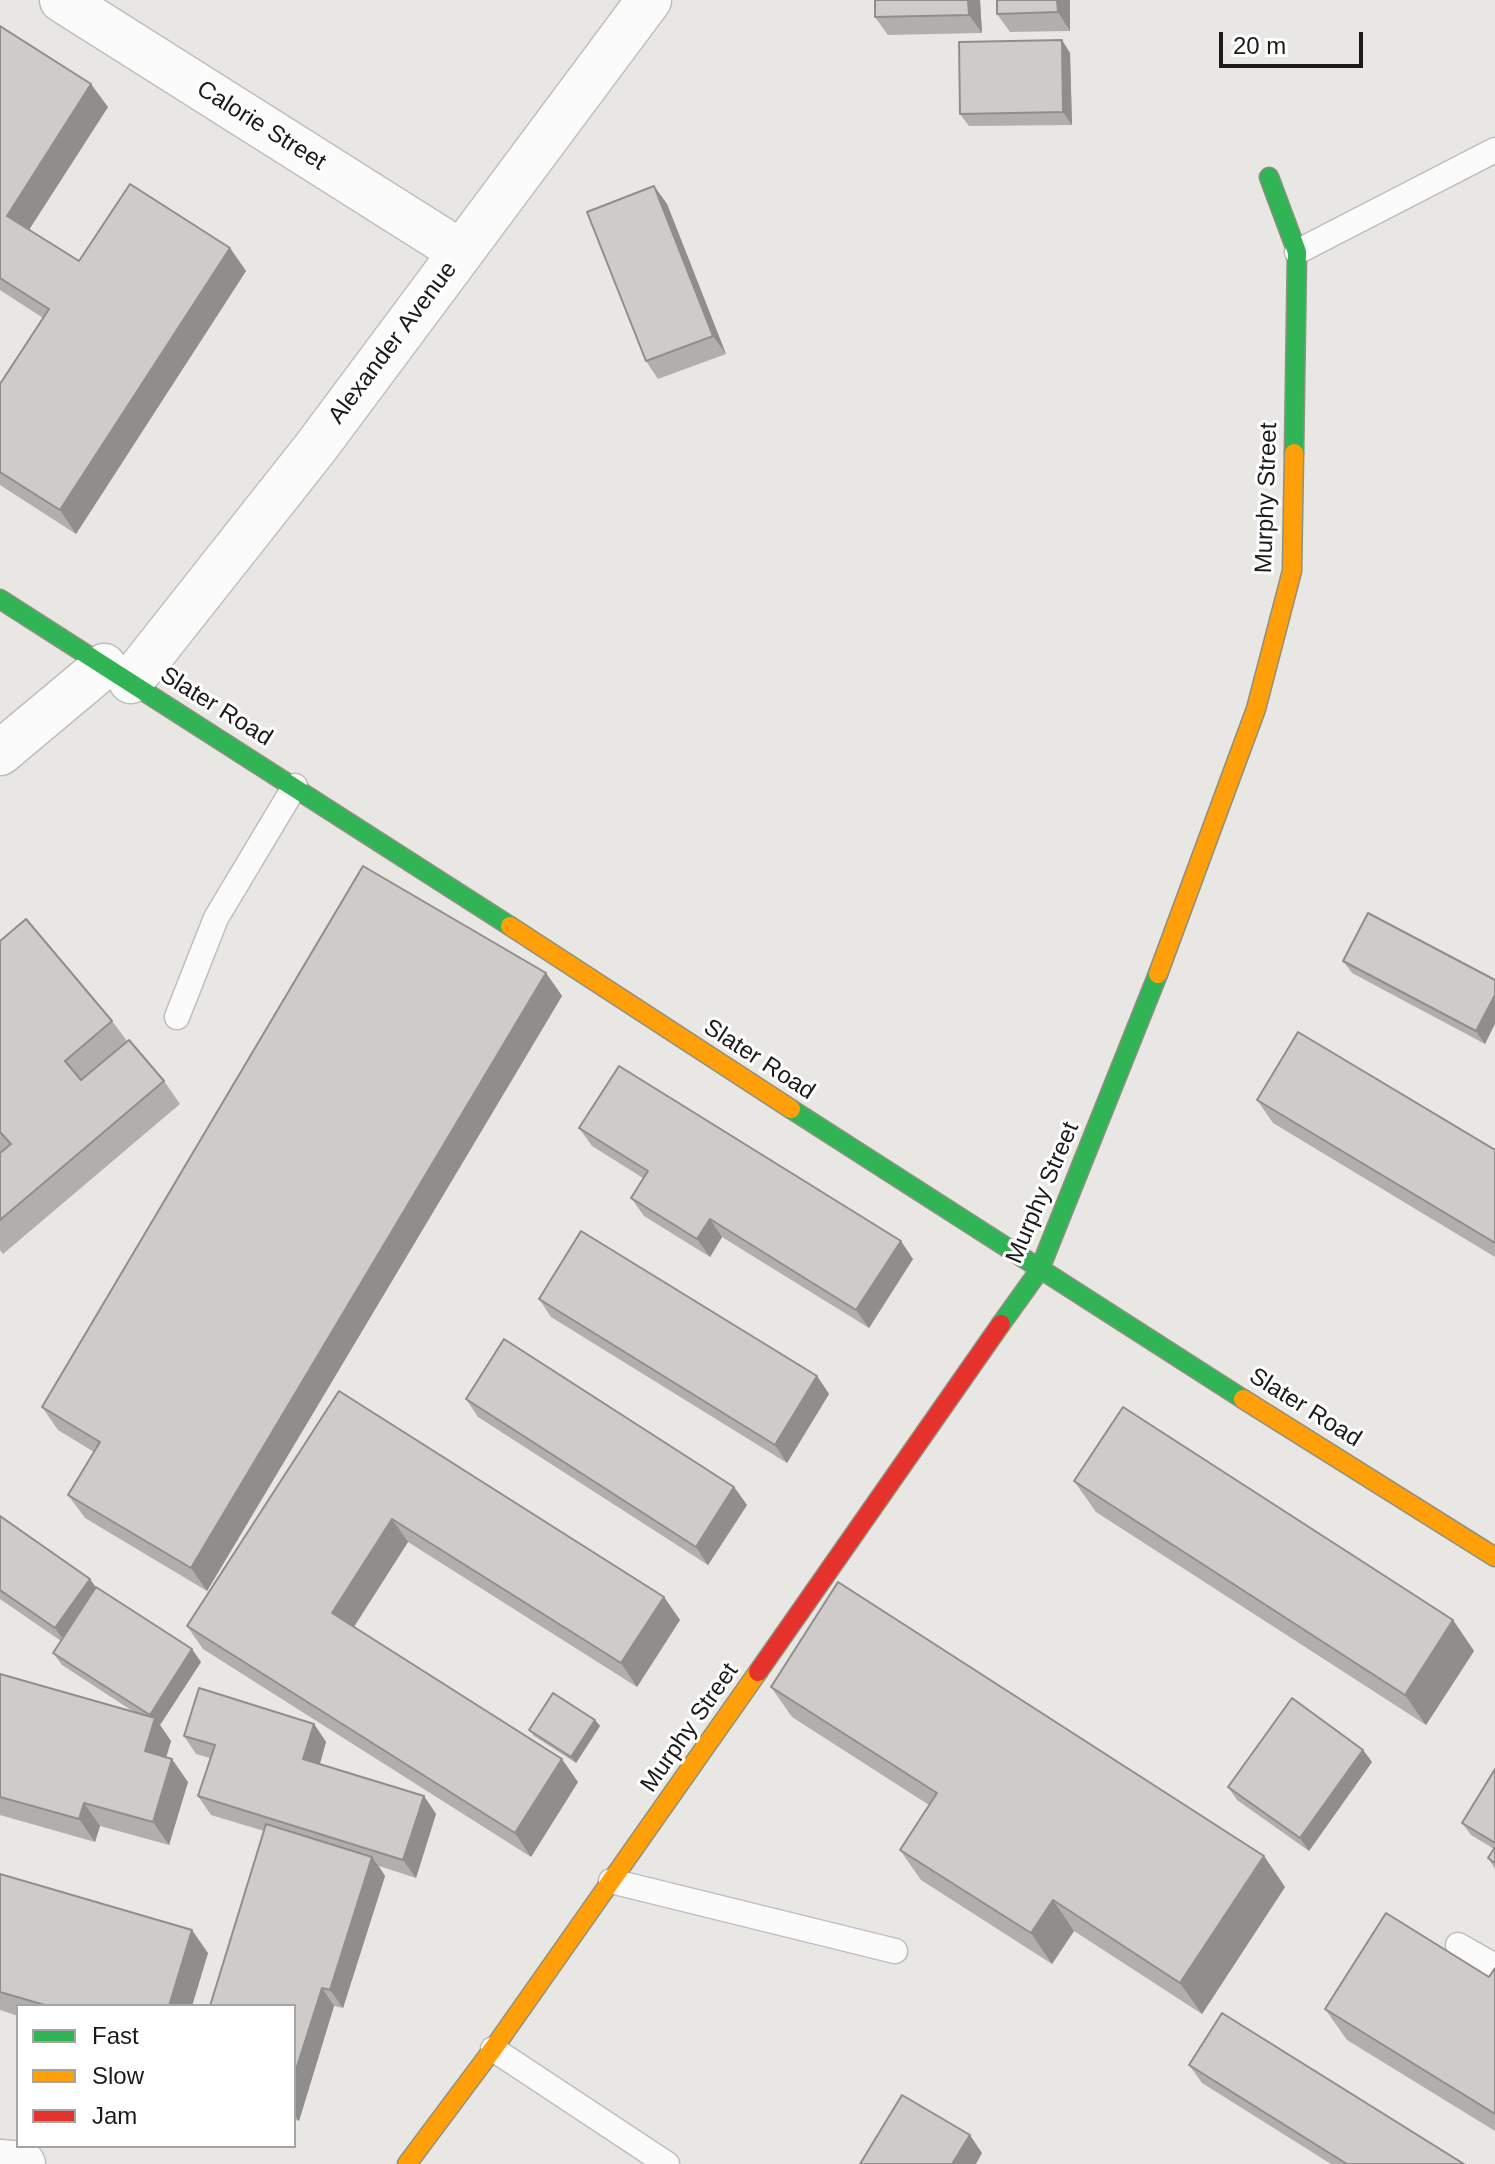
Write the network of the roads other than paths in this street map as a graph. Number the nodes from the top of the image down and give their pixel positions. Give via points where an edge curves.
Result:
1 (62, 0) edge
2 (649, 0) edge
3 (1495, 150) edge
4 (1269, 177) dead end
5 (461, 252) junction
6 (1297, 252) junction
7 (0, 599) edge
8 (118, 674) junction
9 (0, 753) edge
10 (295, 786) junction
11 (177, 1017) dead end
12 (1039, 1271) junction
13 (1495, 1557) edge
14 (611, 1881) junction
15 (1458, 1945) dead end
16 (895, 1951) dead end
17 (1495, 1966) edge
18 (493, 2049) junction
19 (0, 2162) edge
20 (23, 2164) edge
21 (407, 2164) edge
22 (667, 2164) edge

1 - 5 street, Calorie Street
2 - 5 street, Alexander Avenue
3 - 6 lane
4 - 6 street, Murphy Street
5 - 8 street, Alexander Avenue via 316,447
6 - 12 street, Murphy Street via 1292,571 1256,709 1146,1006
7 - 8 street, Slater Road
8 - 9 street, Alexander Avenue
8 - 10 street, Slater Road
10 - 11 lane via 216,918
10 - 12 street, Slater Road
12 - 13 street, Slater Road
12 - 14 street, Murphy Street
14 - 16 lane
14 - 18 street, Murphy Street
15 - 17 lane
18 - 21 street, Murphy Street
18 - 22 lane
19 - 20 street

